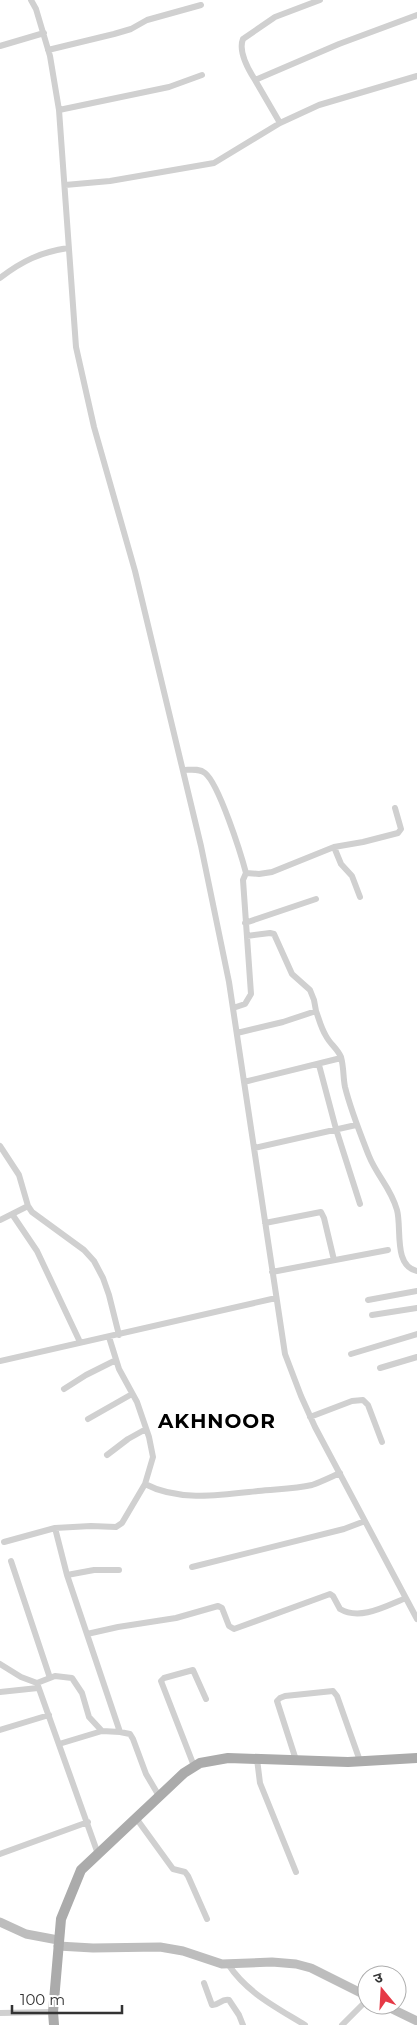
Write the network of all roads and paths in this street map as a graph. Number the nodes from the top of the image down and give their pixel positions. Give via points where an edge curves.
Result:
1 (31, 0) edge
2 (320, 0) edge
3 (201, 5) dead end
4 (417, 16) edge
5 (44, 33) junction
6 (0, 46) edge
7 (48, 50) junction
8 (202, 75) dead end
9 (417, 76) edge
10 (254, 80) junction
11 (59, 110) junction
12 (280, 123) junction
13 (65, 185) junction
14 (68, 248) junction
15 (0, 278) edge
16 (183, 770) junction
17 (395, 808) dead end
18 (334, 847) junction
19 (246, 873) junction
20 (360, 897) dead end
21 (316, 899) dead end
22 (246, 923) junction
23 (247, 936) junction
24 (233, 1008) junction
25 (316, 1011) junction
26 (237, 1033) junction
27 (341, 1058) junction
28 (319, 1065) junction
29 (244, 1082) junction
30 (356, 1124) junction
31 (336, 1129) junction
32 (0, 1146) edge
33 (254, 1148) junction
34 (360, 1204) dead end
35 (28, 1206) junction
36 (12, 1214) junction
37 (0, 1220) edge
38 (265, 1223) junction
39 (388, 1250) dead end
40 (334, 1260) junction
41 (417, 1271) edge
42 (272, 1272) junction
43 (417, 1291) edge
44 (276, 1298) junction
45 (368, 1300) dead end
46 (417, 1308) edge
47 (372, 1315) dead end
48 (122, 1334) junction
49 (417, 1334) edge
50 (109, 1337) junction
51 (80, 1342) junction
52 (351, 1354) dead end
53 (417, 1357) edge
54 (116, 1360) junction
55 (0, 1361) edge
56 (380, 1368) dead end
57 (64, 1389) dead end
58 (132, 1394) junction
59 (310, 1417) junction
60 (88, 1419) dead end
61 (146, 1429) junction
62 (382, 1442) dead end
63 (107, 1455) dead end
64 (340, 1473) junction
65 (149, 1486) junction
66 (365, 1520) junction
67 (56, 1528) junction
68 (4, 1542) dead end
69 (11, 1561) dead end
70 (192, 1567) dead end
71 (119, 1570) dead end
72 (67, 1575) junction
73 (406, 1598) junction
74 (417, 1619) edge
75 (87, 1634) junction
76 (0, 1664) edge
77 (50, 1678) junction
78 (38, 1685) junction
79 (0, 1692) edge
80 (206, 1699) dead end
81 (49, 1715) junction
82 (0, 1730) edge
83 (102, 1731) junction
84 (120, 1732) junction
85 (60, 1744) junction
86 (417, 1758) edge
87 (257, 1759) junction
88 (296, 1760) junction
89 (360, 1761) junction
90 (194, 1766) junction
91 (163, 1792) junction
92 (136, 1818) junction
93 (88, 1822) junction
94 (0, 1854) edge
95 (98, 1854) junction
96 (296, 1872) dead end
97 (207, 1919) dead end
98 (0, 1922) edge
99 (58, 1943) junction
100 (228, 1964) junction
101 (204, 1983) dead end
102 (357, 1991) edge
103 (357, 2010) edge
104 (53, 2012) junction
105 (0, 2013) edge
106 (403, 2015) edge
107 (417, 2022) edge
108 (54, 2025) edge
109 (242, 2025) edge
110 (305, 2025) edge
111 (342, 2025) edge

1 - 5 street
2 - 10 street via 275,17 243,39 245,61
3 - 7 street via 147,20 132,29
4 - 10 street
5 - 6 street
5 - 7 street
7 - 11 street
8 - 11 street via 169,87
9 - 12 street via 319,105
10 - 12 street
11 - 13 street
12 - 13 street via 214,163 110,181
13 - 14 street
14 - 15 street via 32,257
14 - 16 street via 76,347 84,386 136,571
16 - 19 street via 199,770 208,776 234,832
16 - 24 street
17 - 18 street via 401,827 398,833
18 - 19 street via 272,872
18 - 20 street via 341,864 352,876
19 - 22 street via 242,880
21 - 22 street
22 - 23 street
23 - 24 street via 251,994 245,1004
23 - 25 street via 274,934 292,974 310,990
24 - 26 street
25 - 26 street
25 - 27 street via 325,1035
26 - 29 street
27 - 28 street
27 - 30 street
28 - 29 street
28 - 31 street
29 - 33 street
30 - 31 street
30 - 41 street via 370,1160 385,1181 395,1204 403,1258
31 - 33 street
31 - 34 street
32 - 35 street via 19,1175
33 - 38 street
35 - 36 street
35 - 48 street via 94,1261
36 - 37 street
36 - 51 street via 37,1251
38 - 40 street via 321,1212
38 - 42 street
39 - 40 street
40 - 42 street
42 - 44 street
43 - 45 street
44 - 48 street
44 - 59 street via 285,1354
46 - 47 street
48 - 50 street
49 - 52 street
50 - 51 street
50 - 54 street
51 - 55 street
53 - 56 street
54 - 57 street
54 - 58 street
58 - 60 street
58 - 61 street
59 - 62 street via 363,1400
59 - 64 street
61 - 63 street
61 - 65 street via 153,1457
64 - 65 street via 312,1485 228,1495 189,1494
64 - 66 street
65 - 67 street via 116,1527
66 - 70 street via 344,1529
66 - 73 street
67 - 68 street
67 - 72 street
69 - 77 street
71 - 72 street
72 - 75 street
73 - 74 street
73 - 75 street via 373,1611 354,1614 340,1609 330,1594 235,1629 229,1626 220,1606 160,1622
75 - 84 street
76 - 78 street
77 - 78 street
77 - 83 street via 67,1676 76,1682 89,1717
78 - 79 street
78 - 81 street
80 - 90 street via 193,1670 161,1681
81 - 82 street
81 - 85 street
83 - 84 street
83 - 85 street
84 - 91 street via 130,1734 146,1774
85 - 93 street
86 - 89 main road
87 - 88 main road
87 - 90 main road via 228,1758
87 - 96 street via 260,1783
88 - 89 main road
88 - 89 street via 277,1701 285,1696 333,1691 338,1696
90 - 91 main road
91 - 92 main road
92 - 95 main road
92 - 97 street via 173,1869 188,1876
93 - 94 street
93 - 95 street
95 - 99 main road via 81,1870 61,1919
98 - 99 street
99 - 100 street via 160,1947
99 - 104 main road
100 - 102 street via 296,1964
100 - 110 street via 240,1982 251,1991
101 - 109 street via 212,2004 229,2000
103 - 111 street
104 - 105 street
104 - 108 main road
106 - 107 street

